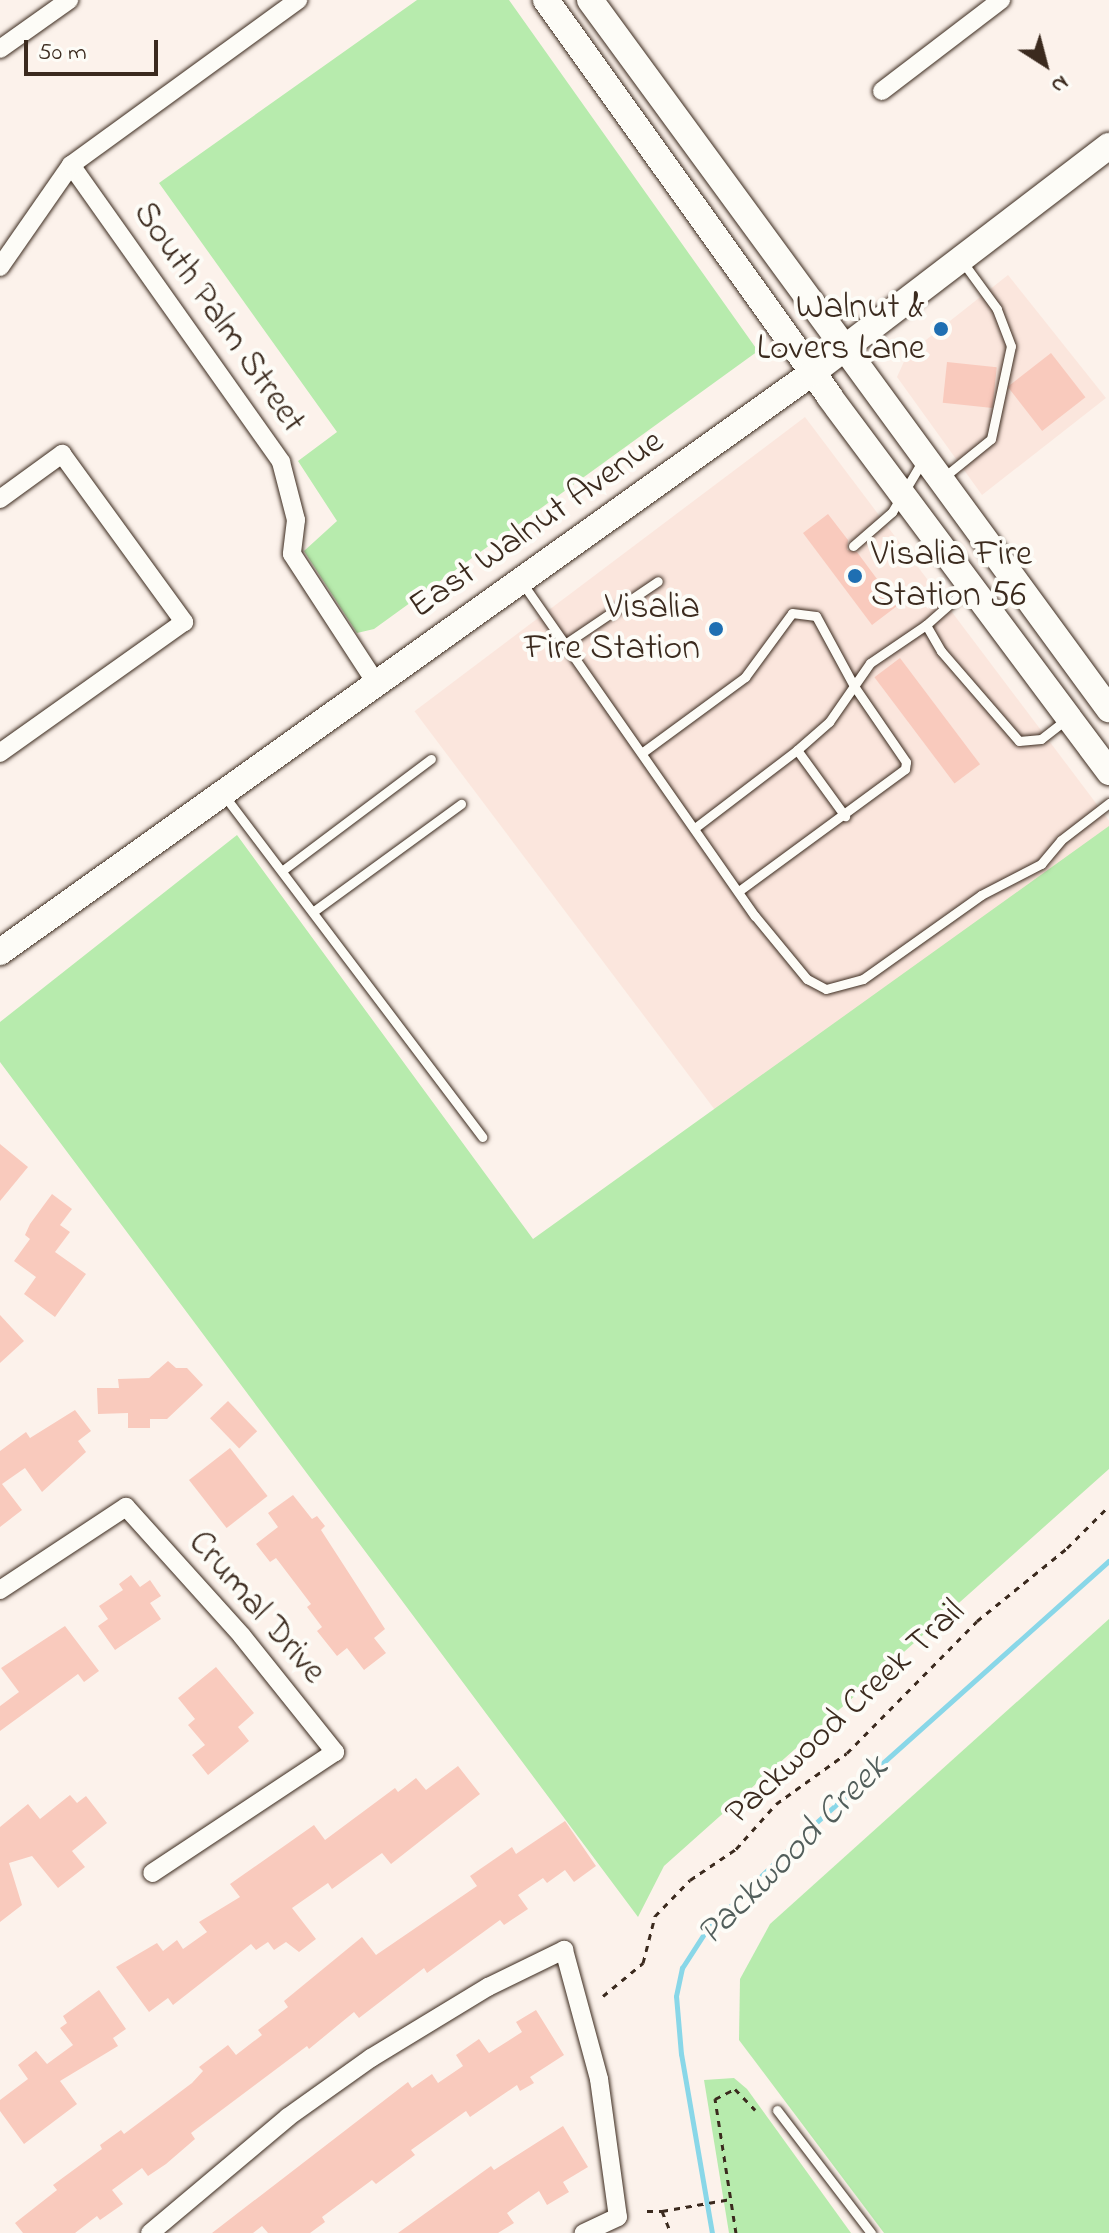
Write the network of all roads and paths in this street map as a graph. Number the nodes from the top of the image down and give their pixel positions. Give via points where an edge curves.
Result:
1 (69, 0) edge
2 (298, 0) edge
3 (546, 0) edge
4 (590, 0) edge
5 (1001, 0) edge
6 (0, 49) edge
7 (882, 91) dead end
8 (1109, 146) edge
9 (71, 165) junction
10 (961, 259) junction
11 (0, 267) edge
12 (842, 351) junction
13 (812, 373) junction
14 (923, 460) junction
15 (939, 481) junction
16 (904, 496) junction
17 (0, 499) edge
18 (853, 546) dead end
19 (521, 581) junction
20 (658, 581) dead end
21 (971, 586) junction
22 (926, 625) junction
23 (565, 644) junction
24 (376, 683) junction
25 (854, 686) junction
26 (1109, 709) edge
27 (1068, 717) junction
28 (797, 750) junction
29 (643, 752) junction
30 (0, 753) edge
31 (431, 759) dead end
32 (1109, 772) edge
33 (223, 794) junction
34 (1109, 803) edge
35 (461, 804) dead end
36 (845, 816) junction
37 (696, 827) junction
38 (283, 870) junction
39 (739, 891) junction
40 (314, 911) junction
41 (0, 952) edge
42 (482, 1137) dead end
43 (1109, 1506) edge
44 (0, 1590) edge
45 (152, 1873) dead end
46 (603, 1996) dead end
47 (755, 2110) dead end
48 (777, 2110) dead end
49 (731, 2199) junction
50 (647, 2211) dead end
51 (662, 2211) junction
52 (150, 2233) edge
53 (584, 2233) edge
54 (671, 2233) edge
55 (736, 2233) edge
56 (871, 2233) edge

1 - 6 street
2 - 9 street
3 - 13 main road
4 - 12 main road
5 - 7 street
8 - 10 main road, East Walnut Avenue
9 - 11 street
9 - 24 street, South Palm Street via 281,462 296,520 292,554
10 - 12 main road, East Walnut Avenue
10 - 15 lane via 997,309 1011,346 991,439
12 - 13 main road, East Walnut Avenue
12 - 14 main road
13 - 16 main road
13 - 19 main road, East Walnut Avenue
14 - 15 main road
14 - 16 lane
15 - 26 main road
16 - 18 lane
16 - 21 main road
17 - 30 street via 62,454 184,622
19 - 23 lane
19 - 24 main road, East Walnut Avenue
20 - 23 lane
21 - 22 lane
21 - 27 main road
22 - 25 lane via 887,648
22 - 27 lane via 941,651 1019,741 1041,739
23 - 29 lane
24 - 33 main road, East Walnut Avenue
25 - 28 lane via 829,722
25 - 29 lane via 816,616 792,613 745,677
25 - 36 lane via 906,762 900,777
27 - 32 main road
28 - 36 lane
28 - 37 lane
29 - 37 lane
31 - 38 lane
33 - 38 lane
33 - 41 main road, East Walnut Avenue
34 - 39 lane via 1061,840 1041,864 995,886 842,989 826,989 807,979
35 - 40 lane
36 - 39 lane
37 - 39 lane
38 - 40 lane
40 - 42 lane
43 - 46 path, Packwood Creek Trail via 1067,1548 977,1621 871,1732 776,1804 736,1849 690,1880 655,1916 643,1963
44 - 45 street, Crumal Drive via 126,1507 242,1636 335,1752
47 - 49 path via 735,2089 715,2099
48 - 56 lane
49 - 51 path
49 - 55 path
50 - 51 path
51 - 54 path
52 - 53 street via 288,2117 371,2058 488,1987 564,1950 599,2079 618,2217

